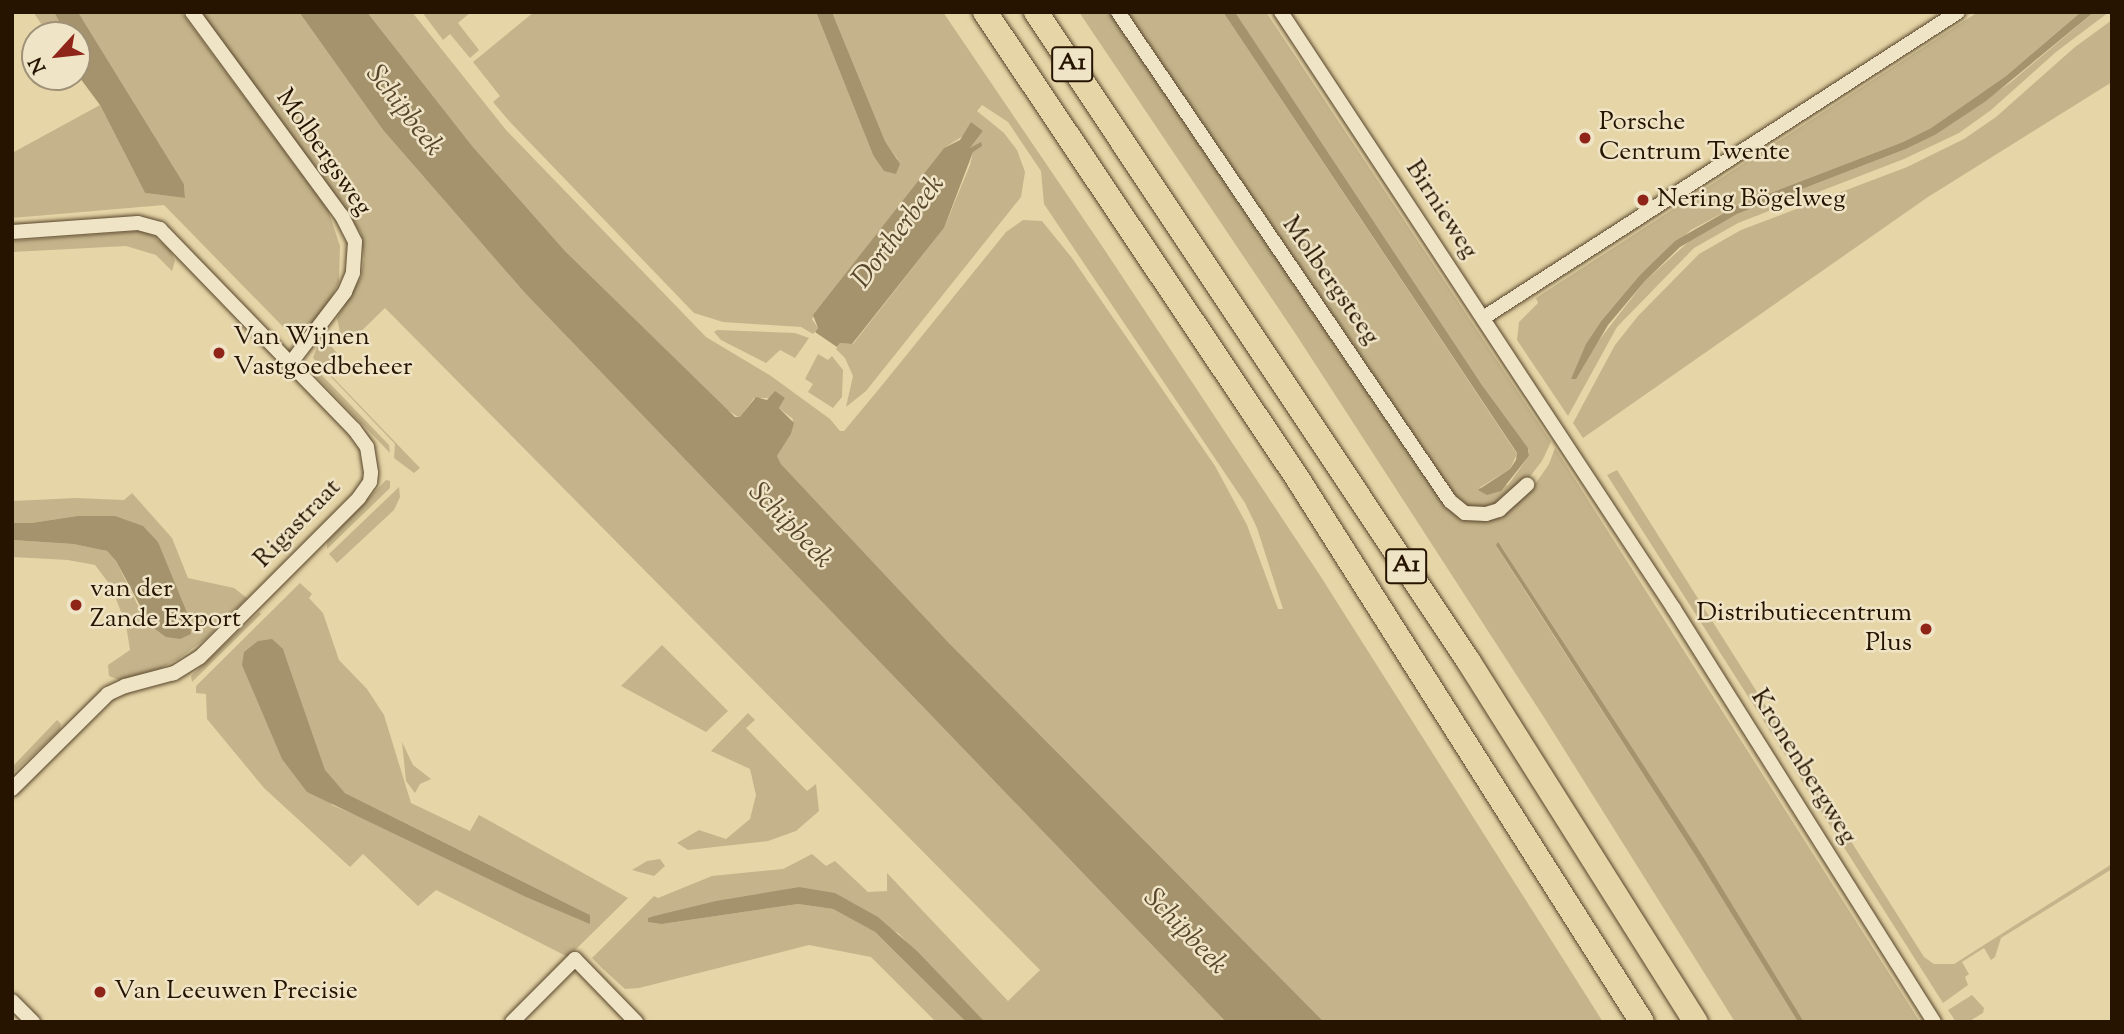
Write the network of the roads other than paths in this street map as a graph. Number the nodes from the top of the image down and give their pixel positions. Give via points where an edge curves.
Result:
1 (192, 12) edge
2 (985, 12) edge
3 (1036, 12) edge
4 (1118, 12) edge
5 (1281, 12) edge
6 (1958, 12) edge
7 (12, 232) edge
8 (1483, 318) junction
9 (290, 364) junction
10 (1560, 435) joint
11 (1527, 485) dead end
12 (12, 789) edge
13 (12, 1001) edge
14 (33, 1022) edge
15 (512, 1022) edge
16 (636, 1022) edge
17 (1642, 1022) edge
18 (1696, 1022) edge
19 (1934, 1022) edge

1 - 9 street, Molbergsweg via 342,216 355,242 353,274 345,292
2 - 17 highway, A1 via 1303,488
3 - 18 highway, A1 via 1469,662
4 - 11 street, Molbergsteeg via 1458,510 1477,516 1499,510
5 - 8 street, Birnieweg
6 - 8 street
7 - 9 street, Rigastraat via 138,223 160,229
8 - 10 street, Birnieweg
9 - 12 street, Rigastraat via 367,447 371,473 364,490 200,657 174,673 108,694
10 - 19 street, Kronenbergweg
13 - 14 street
15 - 16 street via 575,959

